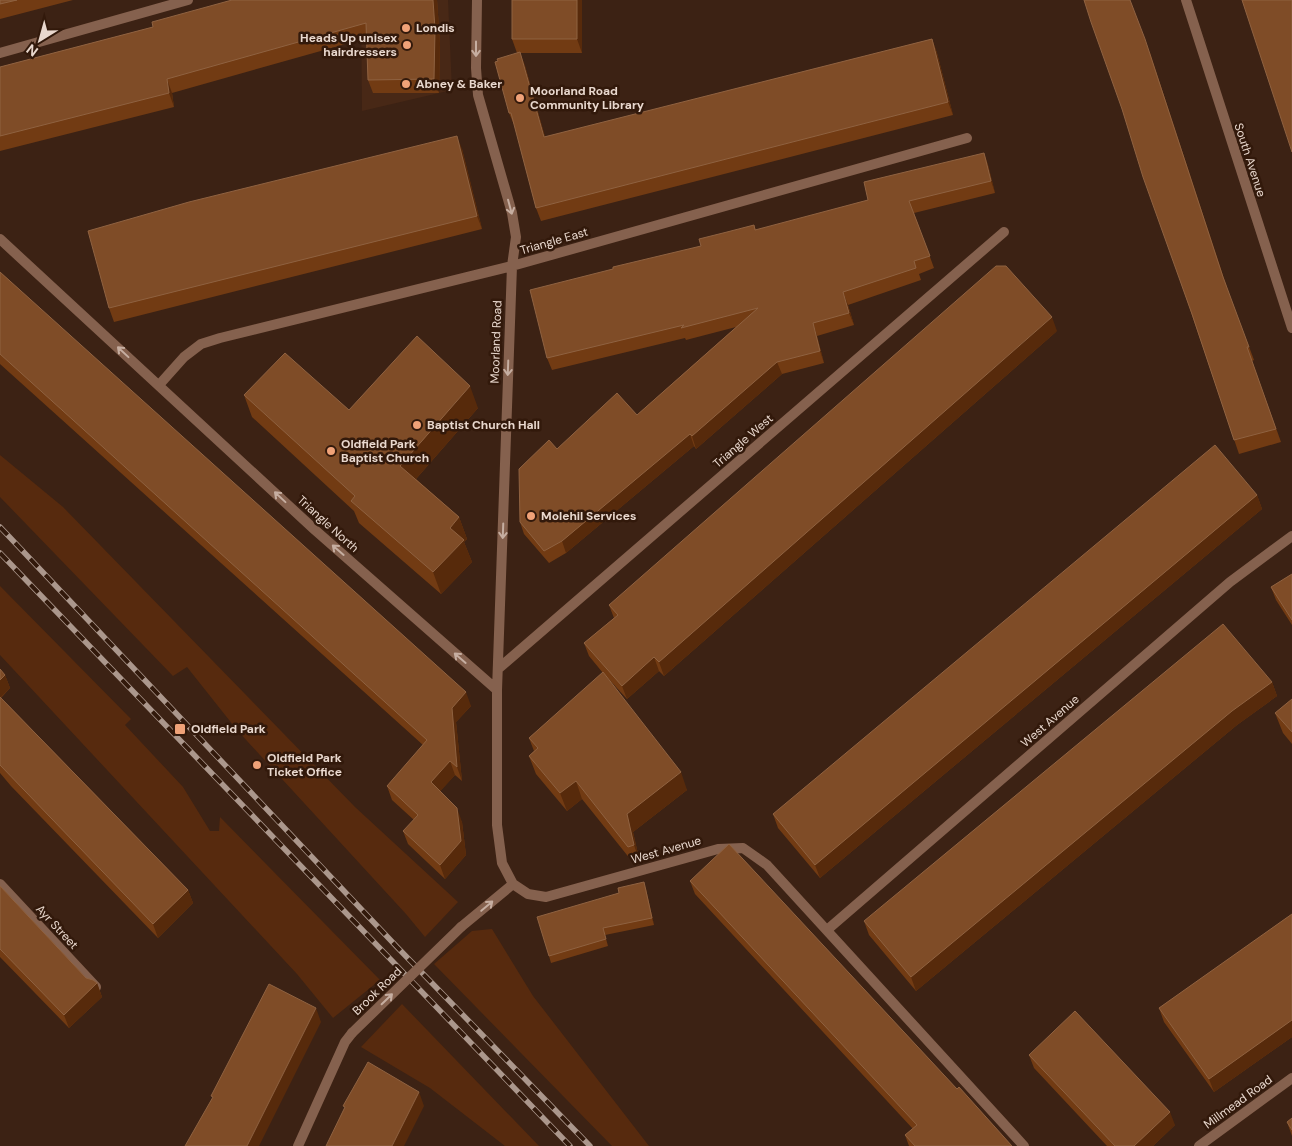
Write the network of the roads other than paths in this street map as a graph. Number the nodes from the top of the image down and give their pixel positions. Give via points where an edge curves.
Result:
1 (188, 0) edge
2 (477, 0) edge
3 (1186, 0) edge
4 (0, 53) edge
5 (967, 138) dead end
6 (1004, 232) dead end
7 (0, 239) edge
8 (512, 266) junction
9 (1292, 328) edge
10 (159, 385) junction
11 (1292, 536) edge
12 (498, 669) junction
13 (497, 690) junction
14 (0, 884) edge
15 (513, 884) junction
16 (827, 930) junction
17 (96, 987) edge
18 (1292, 1078) edge
19 (298, 1146) edge
20 (1024, 1146) edge
21 (1199, 1146) edge

1 - 4 street
2 -> 8 street, Moorland Road via 478,95 512,213 516,237
3 - 9 street, South Avenue
5 - 8 street, Triangle East
6 - 12 street, Triangle West
10 -> 7 street, Triangle North
8 - 10 street, Triangle East via 202,344 184,356
8 -> 12 street, Moorland Road
13 -> 10 street, Triangle North via 315,530
11 - 16 street, West Avenue via 1230,582
12 - 13 street, Moorland Road
13 - 15 street via 497,825 502,863
14 - 17 street, Ayr Street
15 - 16 street, West Avenue via 528,894 546,897 718,849 743,848 767,865
19 -> 15 street, Brook Road, bridge via 352,1033 461,927
16 - 20 street, West Avenue
18 - 21 street, Millmead Road

